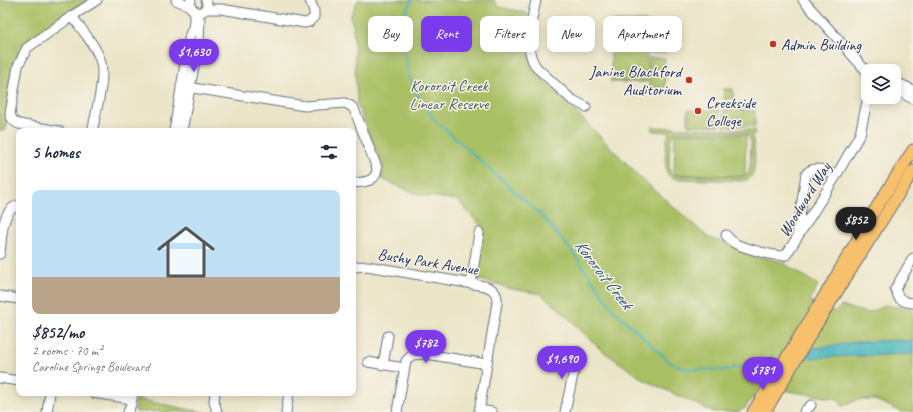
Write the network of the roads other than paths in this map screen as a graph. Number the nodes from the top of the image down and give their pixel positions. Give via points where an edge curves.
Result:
1 (97, 0) edge
2 (176, 0) edge
3 (310, 0) edge
4 (536, 0) edge
5 (803, 0) edge
6 (200, 6) edge
7 (72, 16) junction
8 (861, 64) edge
9 (901, 84) edge
10 (186, 87) junction
11 (913, 90) edge
12 (901, 93) edge
13 (913, 99) edge
14 (866, 104) edge
15 (586, 108) dead end
16 (43, 128) edge
17 (93, 128) edge
18 (175, 128) edge
19 (182, 128) edge
20 (913, 150) edge
21 (913, 170) edge
22 (836, 176) junction
23 (356, 182) edge
24 (16, 206) edge
25 (479, 233) dead end
26 (726, 235) dead end
27 (797, 239) junction
28 (0, 254) edge
29 (913, 258) edge
30 (356, 267) edge
31 (472, 284) junction
32 (0, 296) edge
33 (16, 299) edge
34 (913, 303) edge
35 (813, 323) junction
36 (388, 336) dead end
37 (578, 352) dead end
38 (368, 362) dead end
39 (487, 364) junction
40 (383, 365) junction
41 (404, 368) junction
42 (0, 378) edge
43 (16, 381) edge
44 (50, 396) edge
45 (103, 396) edge
46 (215, 396) edge
47 (289, 396) edge
48 (131, 404) edge
49 (811, 404) dead end
50 (479, 411) edge
51 (47, 412) edge
52 (217, 412) edge
53 (286, 412) edge
54 (397, 412) edge
55 (492, 412) edge
56 (565, 412) edge
57 (752, 412) edge
58 (765, 412) edge
59 (804, 412) edge

1 - 7 street
2 - 6 street
3 - 6 street via 315,14 312,20 306,23
4 - 15 street via 529,45 535,66 571,99
5 - 8 street
6 - 10 street via 190,34
7 - 16 street via 32,44 23,53 18,66 10,114 17,123
7 - 17 street via 101,63 102,79
9 - 11 street
10 - 18 street
10 - 19 street
10 - 23 street via 305,106 348,104 354,109 377,168 376,175 371,180
12 - 13 street
14 - 22 street, Woodward Way via 860,134
20 - 35 main road via 871,216
21 - 35 main road
22 - 27 street, Woodward Way
22 - 27 street via 824,170 814,169 806,174
24 - 28 street via 10,209 5,217
25 - 31 street
26 - 27 street, Woodward Way via 737,244 782,257 786,256
29 - 34 street via 896,286 898,298
30 - 31 street, Bushy Park Avenue via 367,266
31 - 39 street, Bushy Park Avenue via 493,289 497,296
32 - 33 street
35 - 57 main road
35 - 58 main road
36 - 40 street
37 - 56 street
38 - 40 street
39 - 41 street via 417,353 408,358
39 - 50 street, Bushy Park Avenue
40 - 41 street
41 - 54 street
42 - 43 street
44 - 51 street
45 - 48 street
46 - 52 street
47 - 53 street
49 - 59 street
50 - 55 street

